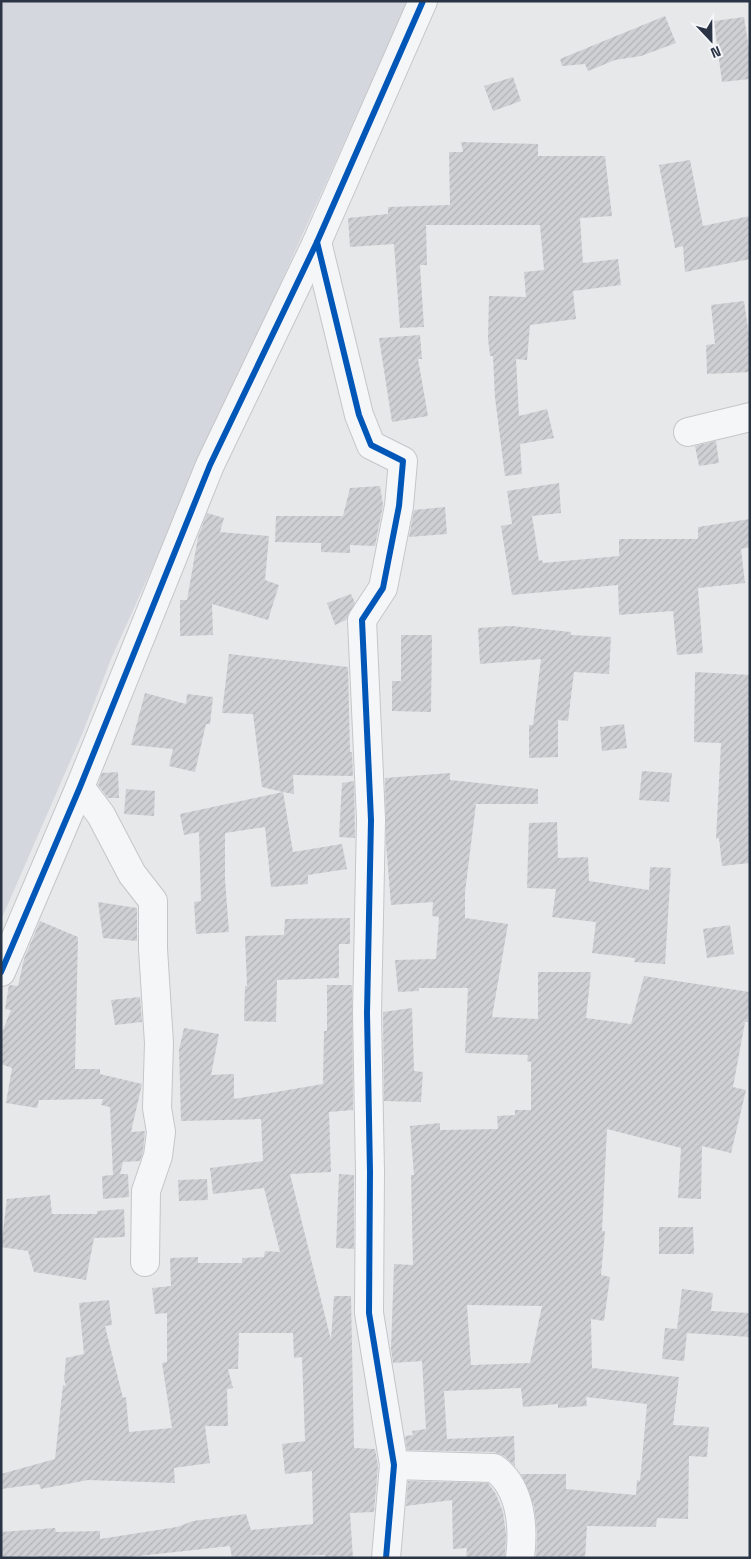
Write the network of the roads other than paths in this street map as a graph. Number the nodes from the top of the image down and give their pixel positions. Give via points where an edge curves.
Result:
1 (423, 1) edge
2 (317, 242) junction
3 (750, 417) edge
4 (688, 432) dead end
5 (80, 787) junction
6 (1, 972) edge
7 (145, 1262) dead end
8 (394, 1465) junction
9 (386, 1558) edge
10 (520, 1558) edge

1 - 2 street
2 - 5 street via 210,465
2 - 8 street via 359,416 371,445 403,461 399,506 383,588 362,620 370,820 367,1013 369,1313
3 - 4 street
5 - 6 street
5 - 7 street via 101,815 132,874 153,901 157,1108 161,1132 158,1156 146,1192
8 - 9 street
8 - 10 street via 494,1468 506,1476 519,1512 522,1531

